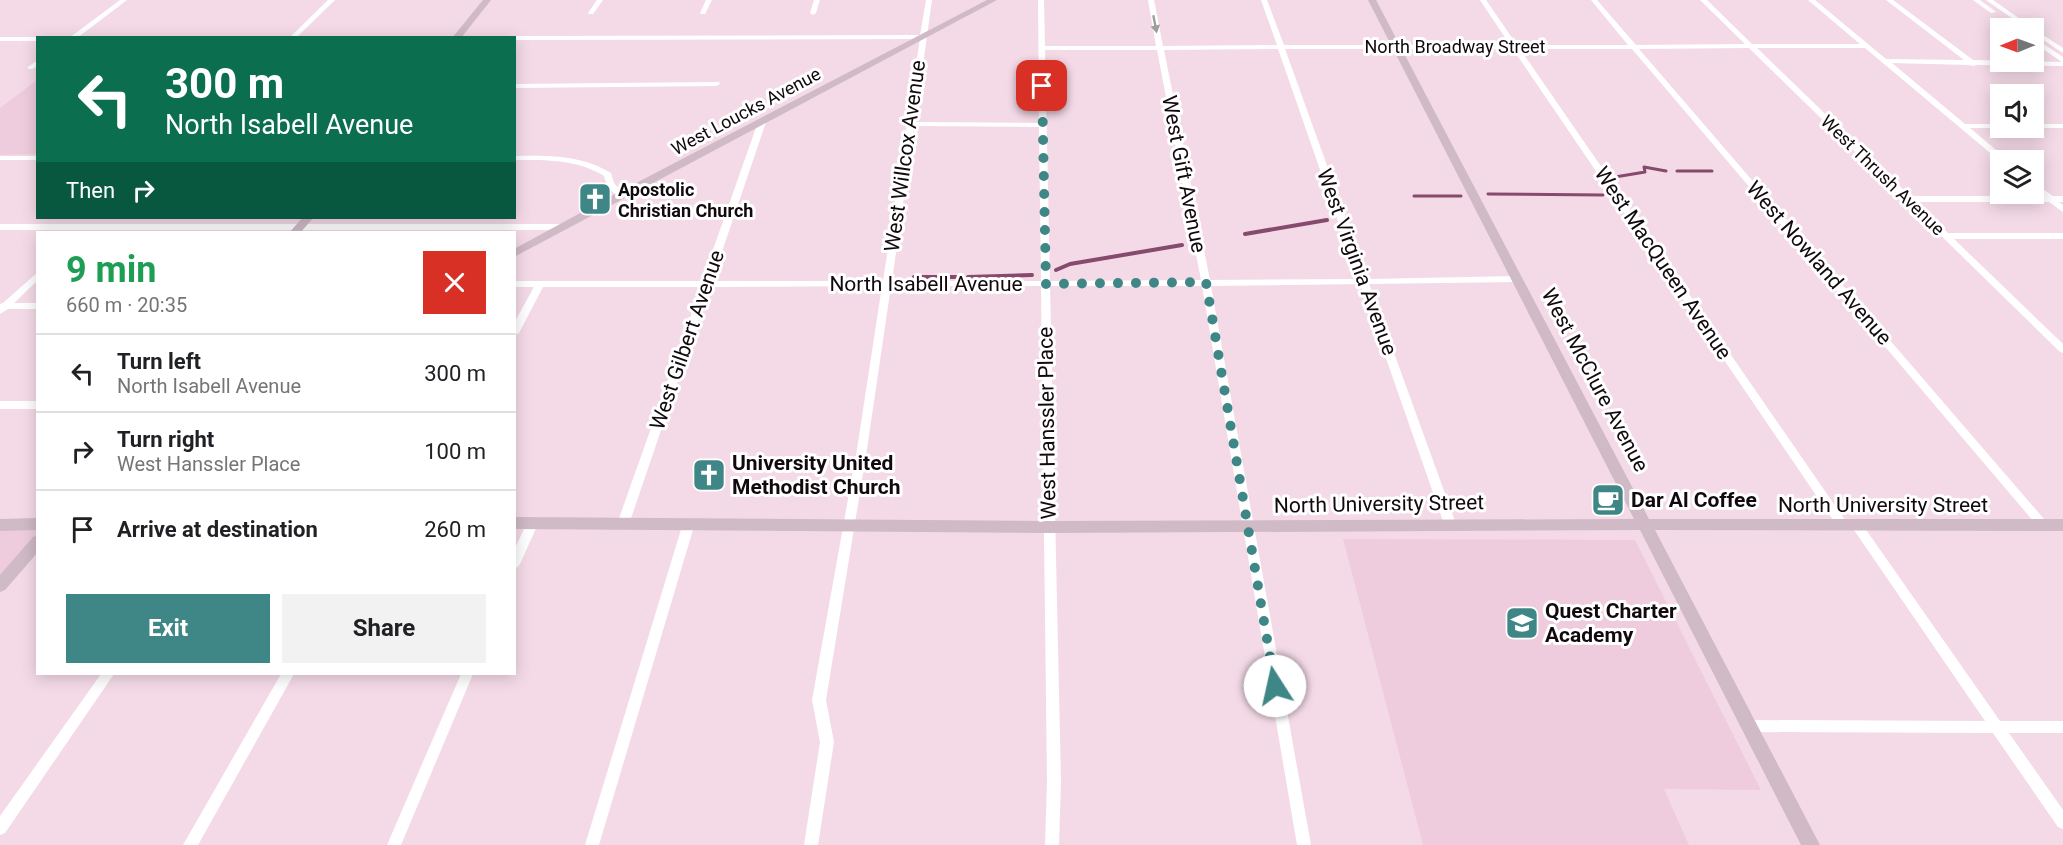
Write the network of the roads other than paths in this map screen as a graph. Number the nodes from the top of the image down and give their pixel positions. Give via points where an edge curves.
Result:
1 (124, 0) edge
2 (332, 0) edge
3 (487, 0) edge
4 (600, 0) edge
5 (709, 0) edge
6 (817, 0) edge
7 (929, 0) edge
8 (993, 0) edge
9 (1041, 0) edge
10 (1151, 0) edge
11 (1264, 0) edge
12 (1372, 0) edge
13 (1483, 0) edge
14 (1594, 0) edge
15 (1703, 0) edge
16 (1811, 0) edge
17 (1889, 0) edge
18 (1976, 0) edge
19 (1989, 0) edge
20 (591, 13) dead end
21 (703, 13) dead end
22 (813, 13) dead end
23 (2002, 18) edge
24 (2015, 18) edge
25 (75, 36) edge
26 (294, 36) edge
27 (458, 36) edge
28 (922, 37) junction
29 (516, 38) edge
30 (2044, 38) edge
31 (0, 39) edge
32 (36, 39) edge
33 (1280, 46) junction
34 (1396, 46) junction
35 (1515, 46) junction
36 (1633, 46) junction
37 (1750, 46) junction
38 (1867, 46) junction
39 (1159, 47) junction
40 (1043, 48) junction
41 (2044, 48) edge
42 (2063, 51) edge
43 (1884, 61) junction
44 (2063, 62) edge
45 (36, 64) edge
46 (1973, 64) junction
47 (30, 68) dead end
48 (716, 84) dead end
49 (516, 86) edge
50 (762, 122) junction
51 (910, 124) junction
52 (1042, 125) junction
53 (1962, 126) junction
54 (1990, 126) edge
55 (2044, 126) edge
56 (2063, 126) edge
57 (1992, 150) edge
58 (0, 158) edge
59 (36, 158) edge
60 (516, 158) edge
61 (2044, 194) edge
62 (621, 195) junction
63 (1908, 199) junction
64 (2050, 199) junction
65 (2063, 199) edge
66 (2063, 209) edge
67 (98, 219) edge
68 (301, 225) edge
69 (0, 227) edge
70 (562, 227) junction
71 (86, 230) edge
72 (1946, 236) junction
73 (2063, 236) edge
74 (516, 253) edge
75 (36, 277) edge
76 (1517, 279) junction
77 (1206, 282) junction
78 (1364, 282) junction
79 (516, 284) edge
80 (540, 284) junction
81 (707, 284) junction
82 (887, 284) junction
83 (1046, 284) junction
84 (36, 306) edge
85 (2, 308) edge
86 (516, 329) edge
87 (2063, 350) edge
88 (0, 405) edge
89 (36, 405) edge
90 (689, 523) junction
91 (36, 524) edge
92 (516, 524) edge
93 (532, 524) junction
94 (623, 524) junction
95 (1450, 524) junction
96 (0, 525) edge
97 (1645, 525) junction
98 (2063, 525) edge
99 (848, 526) junction
100 (1850, 526) junction
101 (2044, 526) junction
102 (1048, 527) junction
103 (1246, 527) junction
104 (36, 543) edge
105 (516, 560) edge
106 (0, 586) edge
107 (107, 675) edge
108 (287, 675) edge
109 (467, 675) edge
110 (1749, 726) junction
111 (2063, 727) edge
112 (1997, 728) junction
113 (2063, 822) edge
114 (0, 828) edge
115 (190, 845) edge
116 (394, 845) edge
117 (592, 845) edge
118 (812, 845) edge
119 (1052, 845) edge
120 (1304, 845) edge
121 (1811, 845) edge

1 - 25 street
2 - 26 street
3 - 27 street
4 - 20 street
5 - 21 street
6 - 22 street
7 - 28 street, West Willcox Avenue
8 - 28 street, West Loucks Avenue
9 - 40 street, West Hanssler Place
10 -> 39 street, West Gift Avenue
11 - 33 street, West Virginia Avenue
12 - 34 street, West McClure Avenue
13 - 35 street, West MacQueen Avenue
14 - 36 street, West Nowland Avenue
15 - 37 street, West Thrush Avenue
16 - 38 street
17 - 46 street
18 - 23 street
19 - 24 street
28 - 29 street
28 - 50 street, West Loucks Avenue
28 - 51 street, West Willcox Avenue
30 - 42 street
31 - 32 street
33 - 34 street, North Broadway Street
33 - 39 street, North Broadway Street
33 - 78 street, West Virginia Avenue
34 - 35 street, North Broadway Street
34 - 76 street, West McClure Avenue
35 - 36 street, North Broadway Street
35 - 100 street, West MacQueen Avenue
36 - 37 street, North Broadway Street
36 - 101 street, West Nowland Avenue
37 - 38 street, North Broadway Street
37 - 63 street, West Thrush Avenue
38 - 43 street
39 - 40 street, North Broadway Street
39 - 77 street, West Gift Avenue
40 - 52 street, West Hanssler Place
41 - 44 street
43 - 46 street
43 - 53 street
44 - 46 street
45 - 47 street
48 - 49 street
50 - 62 street, West Loucks Avenue
50 - 81 street, West Gilbert Avenue
51 - 52 street
51 - 82 street, West Willcox Avenue
52 - 83 street, West Hanssler Place
53 - 54 street
53 - 57 street
55 - 56 street
58 - 59 street
60 - 62 street via 589,166 608,175 610,184
61 - 64 street
62 - 70 street, West Loucks Avenue
63 - 64 street
63 - 72 street, West Thrush Avenue
64 - 65 street
64 - 66 street
67 - 71 street
68 - 70 street
68 - 71 street
69 - 71 street
70 - 74 street, West Loucks Avenue
72 - 73 street
72 - 87 street, West Thrush Avenue
75 - 85 street
76 - 78 street, North Isabell Avenue
76 - 97 street, West McClure Avenue
77 - 78 street, North Isabell Avenue
77 - 83 street, North Isabell Avenue
77 - 103 street, West Gift Avenue
78 - 95 street, West Virginia Avenue
79 - 80 street, North Isabell Avenue
80 - 81 street, North Isabell Avenue
80 - 86 street
81 - 82 street, North Isabell Avenue
81 - 94 street, West Gilbert Avenue
82 - 83 street, North Isabell Avenue
82 - 99 street, West Willcox Avenue
83 - 102 street, West Hanssler Place
84 - 85 street
88 - 89 street
90 - 94 street, North University Street
90 - 99 street, North University Street
90 - 117 street
91 - 96 street
92 - 93 street, North University Street
93 - 94 street, North University Street
93 - 105 street
95 - 97 street, North University Street
95 - 103 street, North University Street
97 - 100 street, North University Street
97 - 110 street, West McClure Avenue
98 - 101 street, North University Street
99 - 102 street, North University Street
99 - 118 street, West Willcox Avenue via 819,700 827,742
100 - 101 street, North University Street
100 - 112 street, West MacQueen Avenue
102 - 103 street, North University Street
102 - 119 street, West Hanssler Place
103 - 120 street, West Gift Avenue
104 - 106 street
107 - 114 street
108 - 115 street
109 - 116 street
110 - 112 street
110 - 121 street, West McClure Avenue
111 - 112 street
112 - 113 street, West MacQueen Avenue

